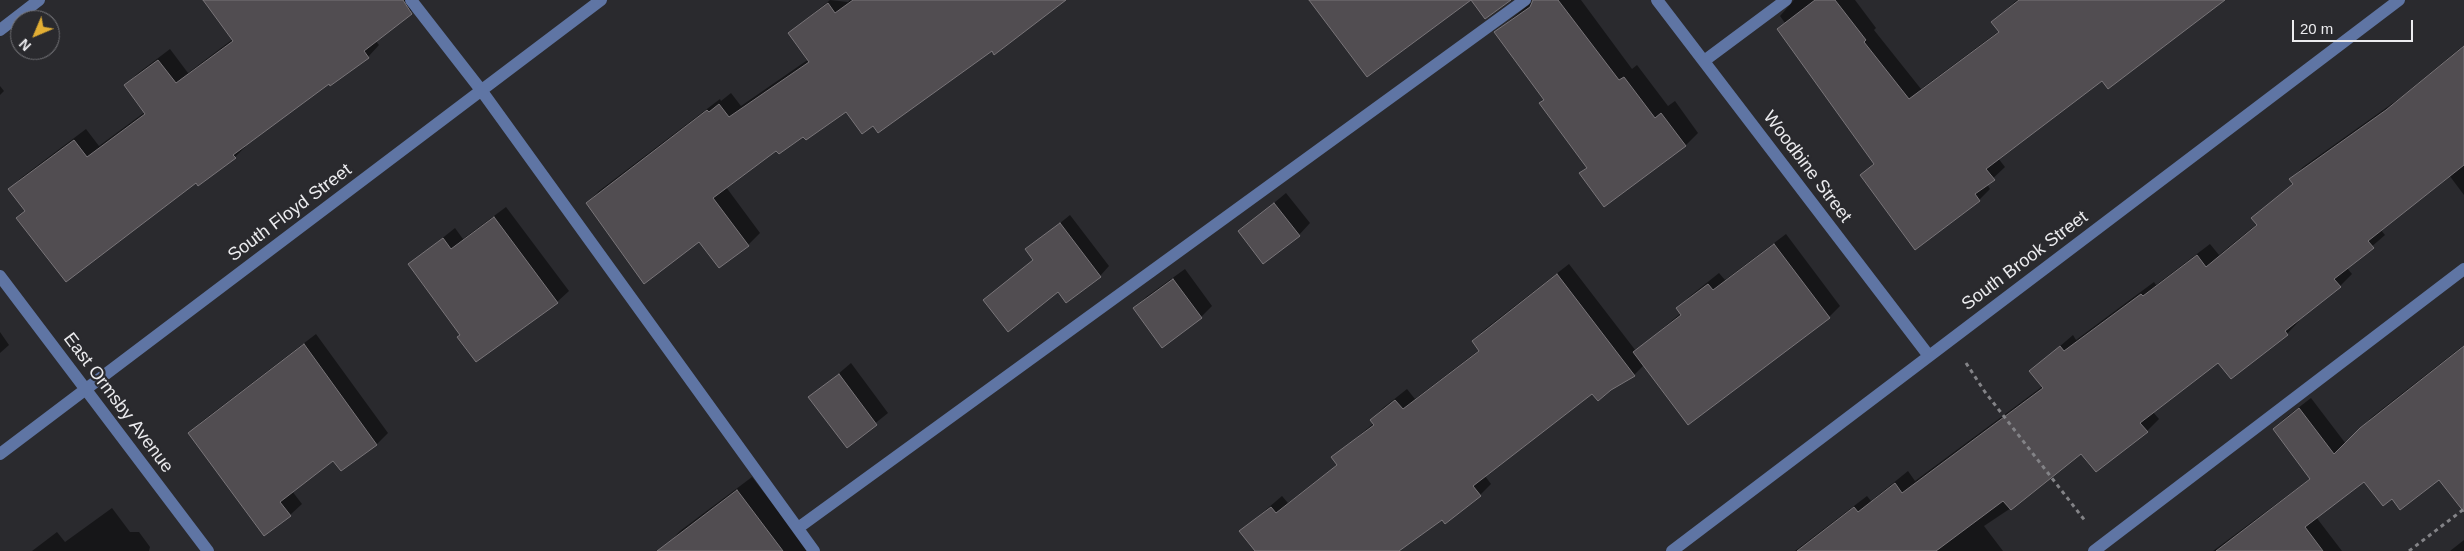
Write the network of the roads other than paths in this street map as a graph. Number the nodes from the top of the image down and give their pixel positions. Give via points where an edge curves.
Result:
1 (39, 0) edge
2 (411, 0) edge
3 (601, 0) edge
4 (1525, 0) edge
5 (1656, 0) edge
6 (1786, 0) edge
7 (2399, 0) edge
8 (0, 30) edge
9 (1704, 62) junction
10 (481, 90) junction
11 (2464, 269) edge
12 (0, 276) edge
13 (1929, 356) junction
14 (86, 389) junction
15 (0, 454) edge
16 (798, 528) junction
17 (2099, 548) edge
18 (208, 551) edge
19 (814, 551) edge
20 (1672, 551) edge

1 - 8 street
2 - 10 street
3 - 10 street, South Floyd Street
4 - 16 street
5 - 9 street, Woodbine Street
6 - 9 street
7 - 13 street, South Brook Street
9 - 13 street, Woodbine Street
10 - 14 street, South Floyd Street
10 - 16 street
11 - 17 street
12 - 14 street, East Ormsby Avenue
13 - 20 street, South Brook Street
14 - 15 street, South Floyd Street
14 - 18 street, East Ormsby Avenue
16 - 19 street

